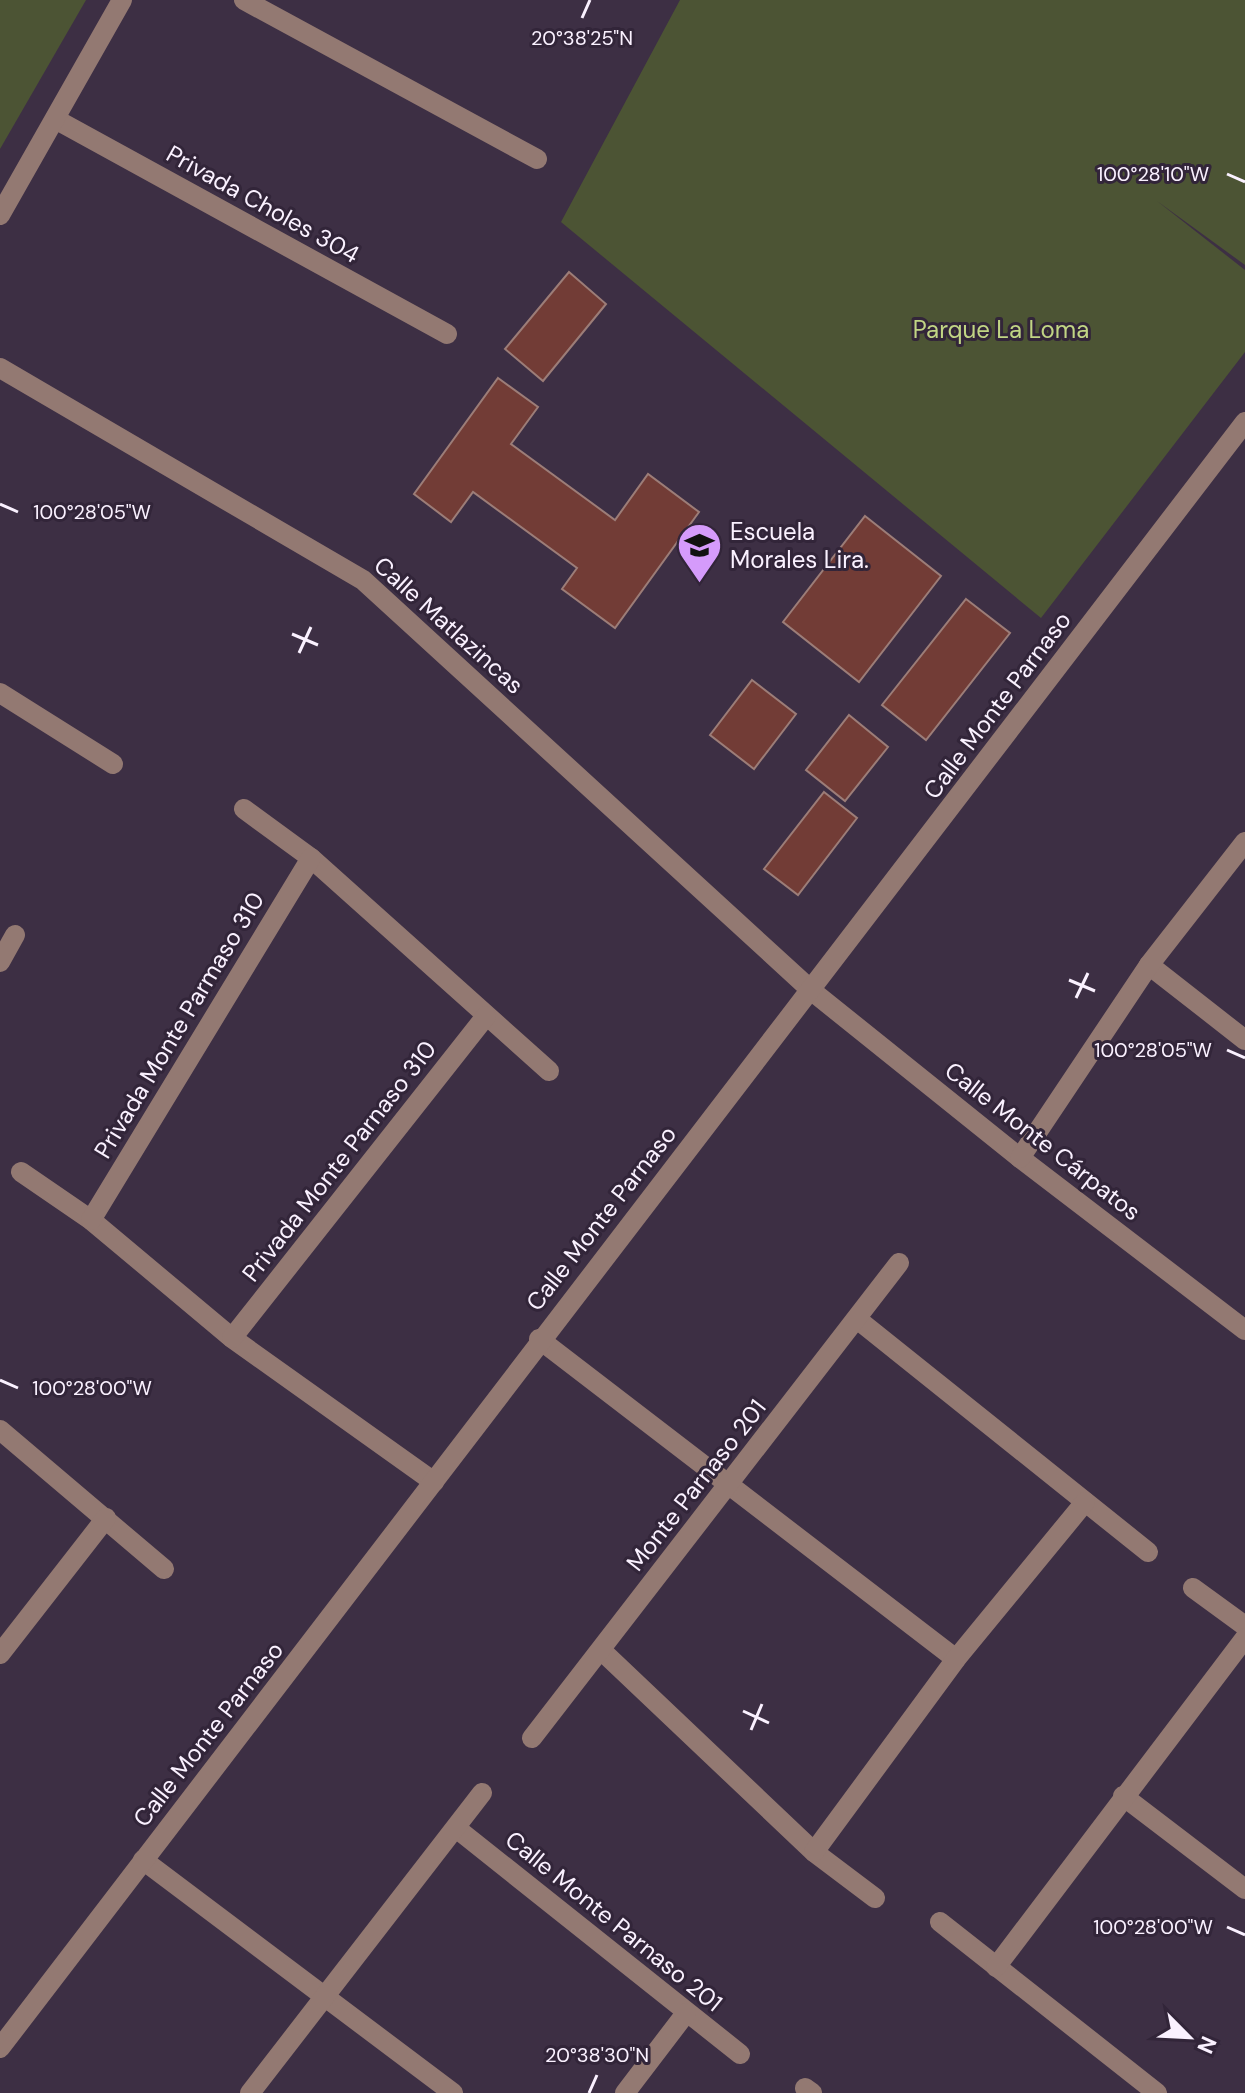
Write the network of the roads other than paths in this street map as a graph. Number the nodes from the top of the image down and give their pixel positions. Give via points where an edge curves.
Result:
1 (122, 0) edge
2 (244, 0) edge
3 (55, 119) junction
4 (537, 159) dead end
5 (0, 215) edge
6 (447, 334) dead end
7 (0, 368) edge
8 (1245, 422) edge
9 (0, 693) edge
10 (113, 764) dead end
11 (244, 809) dead end
12 (1245, 842) edge
13 (311, 858) junction
14 (15, 935) dead end
15 (0, 962) edge
16 (1149, 965) junction
17 (812, 991) junction
18 (486, 1016) junction
19 (1245, 1040) edge
20 (549, 1071) dead end
21 (1020, 1158) junction
22 (21, 1172) dead end
23 (91, 1220) junction
24 (899, 1263) dead end
25 (857, 1319) junction
26 (1245, 1330) edge
27 (232, 1338) junction
28 (539, 1339) junction
29 (0, 1430) edge
30 (434, 1482) junction
31 (729, 1484) junction
32 (1085, 1502) junction
33 (106, 1518) junction
34 (1148, 1552) dead end
35 (164, 1569) dead end
36 (1193, 1588) dead end
37 (1245, 1626) edge
38 (1245, 1638) edge
39 (601, 1650) junction
40 (0, 1654) edge
41 (956, 1659) junction
42 (532, 1738) dead end
43 (482, 1793) dead end
44 (1123, 1796) junction
45 (456, 1828) junction
46 (814, 1852) junction
47 (143, 1860) junction
48 (1245, 1889) edge
49 (875, 1898) dead end
50 (940, 1922) dead end
51 (996, 1967) junction
52 (327, 1997) junction
53 (686, 2013) junction
54 (0, 2048) edge
55 (740, 2054) dead end
56 (250, 2093) edge
57 (453, 2093) edge
58 (625, 2093) edge
59 (1157, 2093) edge

1 - 3 street
2 - 4 street
3 - 5 street
3 - 6 street, Privada Choles 304
7 - 17 street, Calle Matlazincas via 363,580
8 - 17 street, Calle Monte Parnaso
9 - 10 street
11 - 13 street
12 - 16 street
13 - 18 street
13 - 23 street, Privada Monte Parmaso 310
14 - 15 street
16 - 19 street
16 - 21 street
17 - 21 street, Calle Monte Cárpatos
17 - 28 street, Calle Monte Parnaso
18 - 20 street
18 - 27 street, Privada Monte Parnaso 310
21 - 26 street, Calle Monte Cárpatos
22 - 23 street
23 - 27 street
24 - 25 street, Monte Parnaso 201
25 - 31 street, Monte Parnaso 201
25 - 32 street
27 - 30 street
28 - 30 street, Calle Monte Parnaso
28 - 31 street
29 - 33 street
30 - 47 street, Calle Monte Parnaso
31 - 39 street, Monte Parnaso 201
31 - 41 street
32 - 34 street
32 - 41 street
33 - 35 street
33 - 40 street
36 - 37 street
38 - 44 street
39 - 42 street, Monte Parnaso 201
39 - 46 street
41 - 46 street
43 - 45 street
44 - 48 street
44 - 51 street
45 - 52 street
45 - 53 street, Calle Monte Parnaso 201
46 - 49 street
47 - 52 street
47 - 54 street, Calle Monte Parnaso
50 - 51 street
51 - 59 street
52 - 56 street
52 - 57 street
53 - 55 street, Calle Monte Parnaso 201
53 - 58 street

